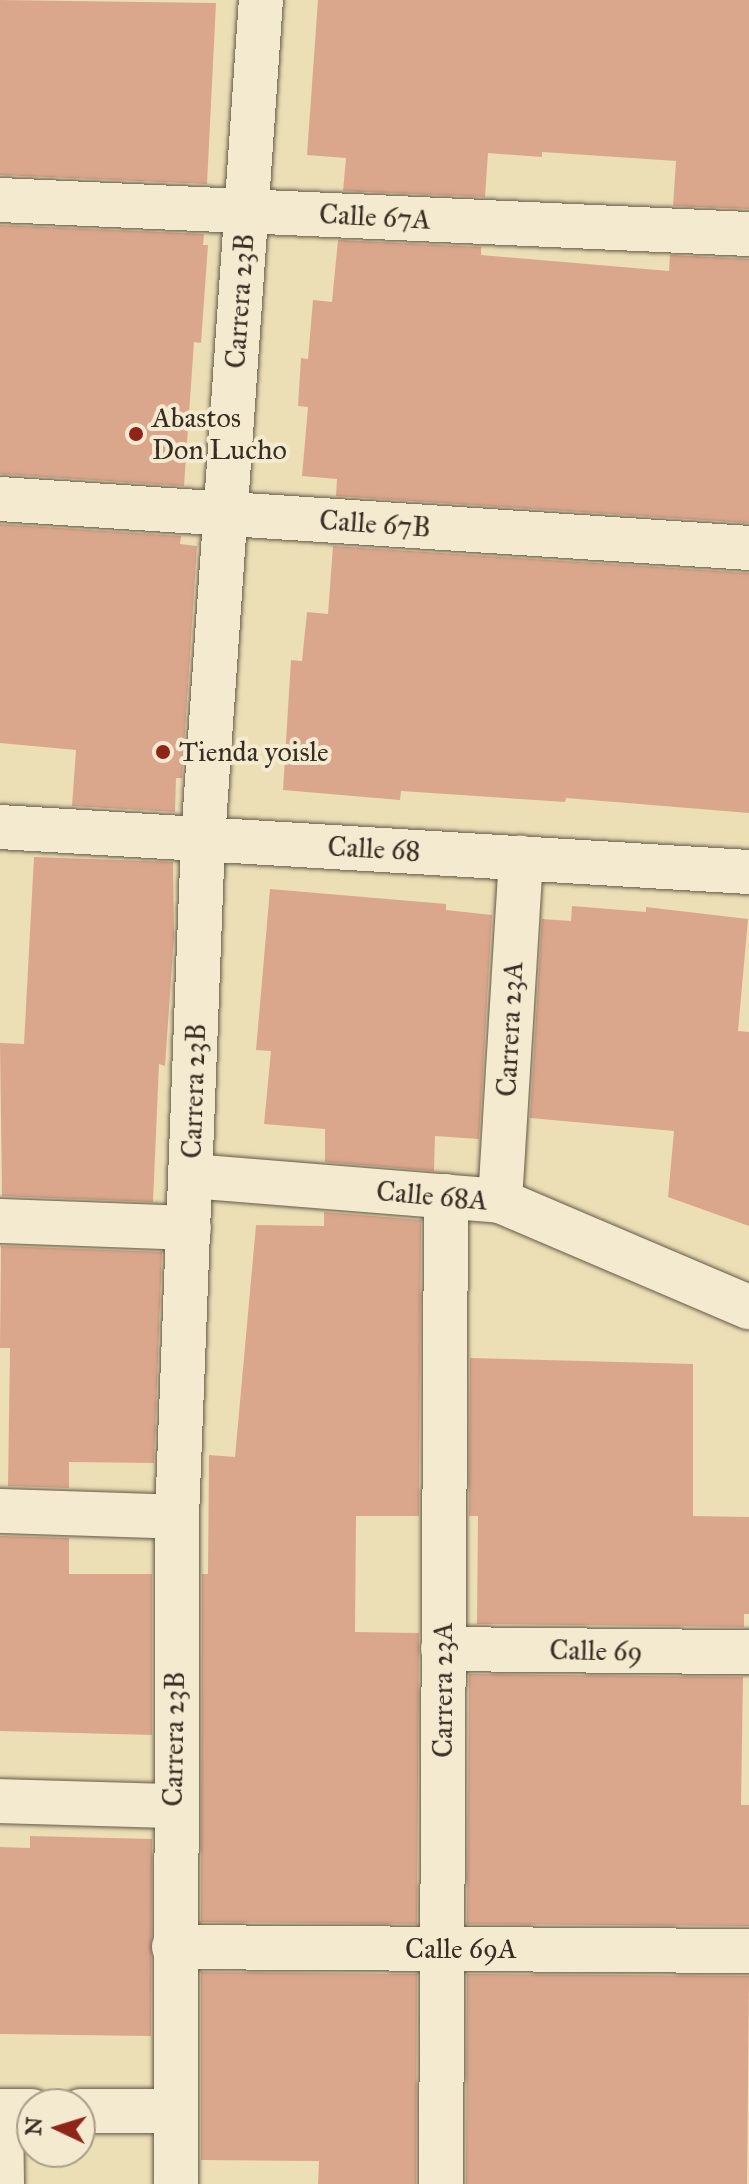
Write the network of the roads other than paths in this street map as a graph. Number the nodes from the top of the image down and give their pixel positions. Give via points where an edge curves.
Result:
1 (261, 0) edge
2 (0, 200) edge
3 (246, 211) junction
4 (749, 234) edge
5 (0, 499) edge
6 (226, 514) junction
7 (749, 548) edge
8 (0, 827) edge
9 (203, 839) junction
10 (521, 858) junction
11 (749, 872) edge
12 (191, 1176) junction
13 (446, 1196) junction
14 (500, 1201) junction
15 (0, 1221) edge
16 (189, 1228) junction
17 (749, 1307) edge
18 (0, 1511) edge
19 (177, 1517) junction
20 (443, 1649) junction
21 (749, 1652) edge
22 (0, 1801) edge
23 (173, 1806) junction
24 (174, 1947) junction
25 (442, 1949) junction
26 (749, 1951) edge
27 (14, 2111) edge
28 (96, 2111) edge
29 (175, 2111) junction
30 (12, 2184) edge
31 (176, 2184) edge
32 (441, 2184) edge

1 - 3 street, Carrera 23B
2 - 3 street, Calle 67A
3 - 4 street, Calle 67A
3 - 6 street, Carrera 23B
5 - 6 street, Calle 67B
6 - 7 street, Calle 67B
6 - 9 street, Carrera 23B
8 - 9 street, Calle 68
9 - 10 street, Calle 68
9 - 12 street, Carrera 23B
10 - 11 street, Calle 68
10 - 14 street, Carrera 23A
12 - 13 street, Calle 68A
12 - 16 street, Carrera 23B
13 - 14 street, Calle 68A
13 - 20 street, Carrera 23A
14 - 17 street, Calle 68A
15 - 16 street
16 - 19 street, Carrera 23B
18 - 19 street
19 - 23 street, Carrera 23B
20 - 21 street, Calle 69
20 - 25 street, Carrera 23A
22 - 23 street
23 - 24 street, Carrera 23B
24 - 25 street, Calle 69A
24 - 29 street, Carrera 23B
25 - 26 street, Calle 69A
25 - 32 street, Carrera 23A
27 - 30 lane
28 - 29 street
29 - 31 street, Carrera 23B

